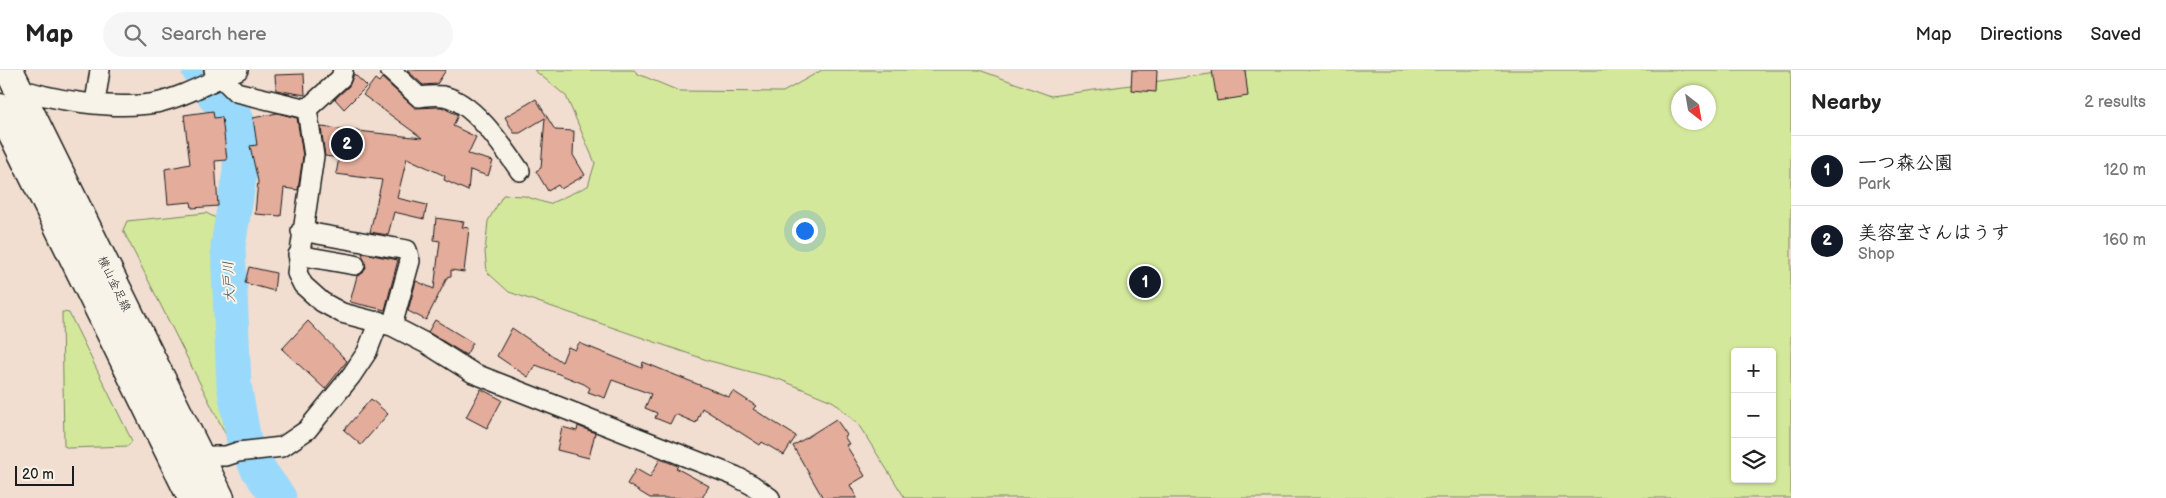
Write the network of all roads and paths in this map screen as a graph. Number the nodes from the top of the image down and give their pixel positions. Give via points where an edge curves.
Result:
1 (100, 70) edge
2 (238, 70) edge
3 (344, 70) edge
4 (390, 70) edge
5 (217, 76) edge
6 (9, 80) edge
7 (96, 103) junction
8 (0, 108) edge
9 (307, 109) junction
10 (520, 171) dead end
11 (301, 231) junction
12 (298, 254) junction
13 (355, 265) dead end
14 (385, 324) junction
15 (171, 456) junction
16 (199, 456) junction
17 (192, 498) edge
18 (220, 498) edge
19 (770, 498) edge

1 - 7 street
2 - 5 street
3 - 9 street via 341,78
4 - 10 street via 419,97 443,96 458,102 493,131
5 - 7 street via 193,90 157,102 126,106
5 - 9 street via 236,92
6 - 7 street via 64,99
6 - 16 main road, 横山金足線
8 - 15 main road, 横山金足線
9 - 11 street via 314,156 309,200
11 - 12 street
11 - 14 street via 407,250 410,261
12 - 13 street
12 - 14 street via 297,273 303,285 322,302 350,316
14 - 16 street via 357,368 307,430 282,447 226,456
14 - 19 street via 428,344 473,373 735,476
15 - 16 street
15 - 17 main road, 横山金足線
16 - 18 main road, 横山金足線

